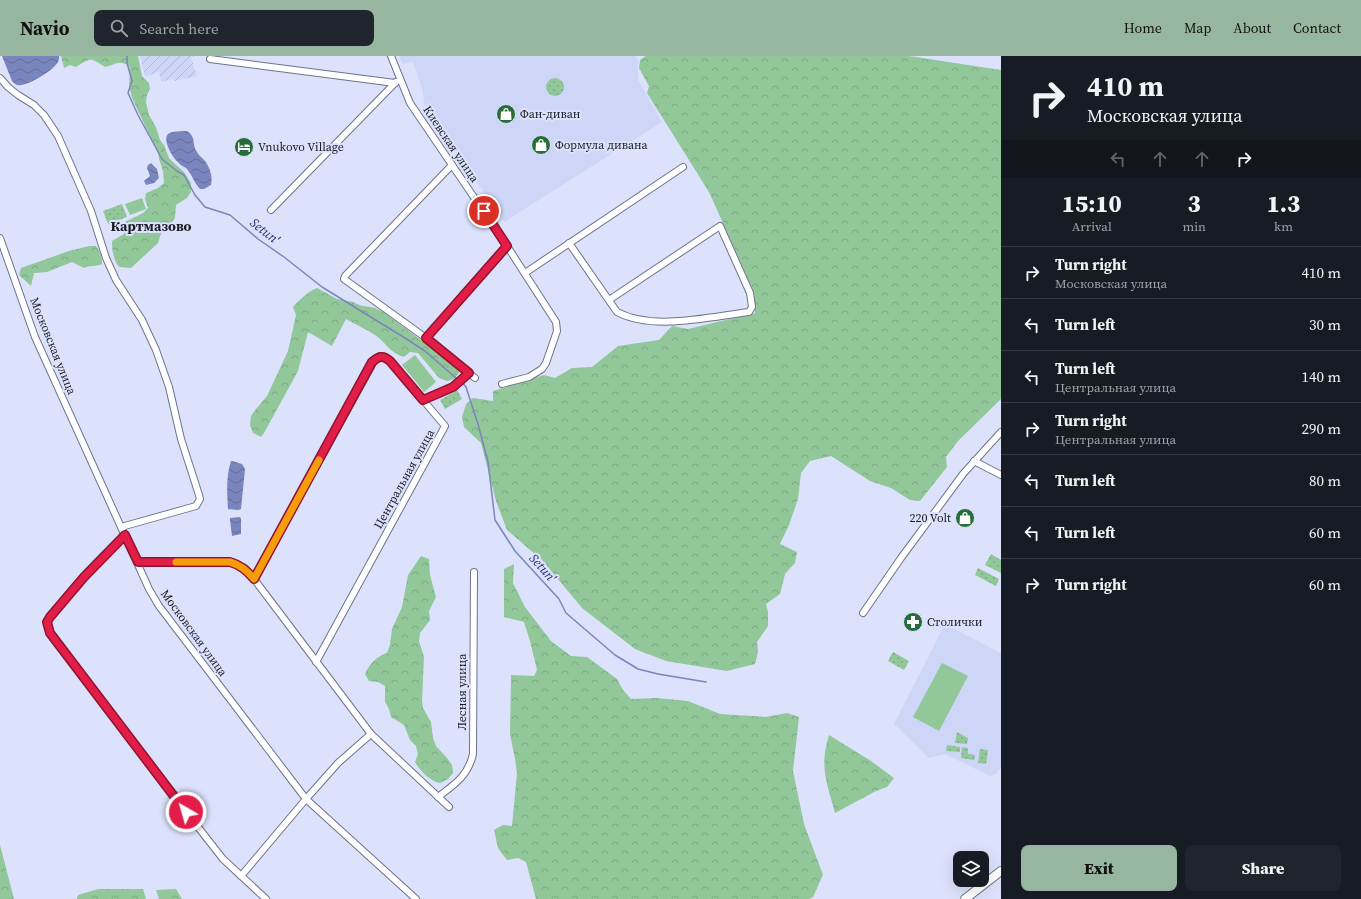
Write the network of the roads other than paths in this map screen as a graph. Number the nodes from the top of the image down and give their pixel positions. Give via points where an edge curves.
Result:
1 (391, 56) edge
2 (210, 59) dead end
3 (0, 78) edge
4 (398, 82) junction
5 (452, 164) junction
6 (683, 167) dead end
7 (271, 210) dead end
8 (0, 238) edge
9 (569, 243) junction
10 (507, 246) junction
11 (525, 273) junction
12 (609, 300) junction
13 (426, 338) junction
14 (469, 373) junction
15 (475, 378) dead end
16 (502, 384) dead end
17 (423, 400) junction
18 (1001, 432) edge
19 (974, 461) junction
20 (1001, 475) edge
21 (121, 527) junction
22 (125, 535) junction
23 (138, 562) junction
24 (474, 572) dead end
25 (254, 579) junction
26 (863, 614) dead end
27 (316, 662) junction
28 (371, 734) junction
29 (438, 797) junction
30 (306, 799) junction
31 (449, 807) dead end
32 (1001, 871) edge
33 (241, 876) junction
34 (266, 899) edge
35 (416, 899) edge
36 (965, 899) edge

1 - 4 street, Киевская улица via 400,75
2 - 4 street
3 - 21 street via 44,115 58,136 91,211 116,280 142,320 156,350 199,495 200,499 196,506
4 - 5 street, Киевская улица
4 - 7 street
5 - 10 street, Киевская улица
5 - 13 street via 345,276 346,281
6 - 9 street
8 - 21 street, Московская улица via 35,337
9 - 11 street
9 - 12 street
10 - 11 street, Киевская улица
10 - 13 street
11 - 16 street, Киевская улица via 556,322 557,331 542,369 529,377
12 - 12 street via 720,226 750,294 752,307 749,312 668,322 647,321 617,312
13 - 14 street
14 - 15 street
14 - 17 street via 453,387
17 - 25 street, Центральная улица via 385,357 380,356 372,362
17 - 27 street, Центральная улица via 444,424 444,429
18 - 19 street
19 - 20 street
19 - 26 street via 933,514
21 - 22 street, Московская улица
22 - 23 street, Московская улица
22 - 33 street via 50,617 47,622 50,633 218,853
23 - 25 street via 230,562 245,568
23 - 30 street, Московская улица via 149,589 160,606
24 - 29 street, Лесная улица via 473,754 465,774
25 - 27 street
27 - 28 street
28 - 29 street
28 - 30 street via 338,763
29 - 31 street
30 - 33 street
30 - 35 street, Московская улица
32 - 36 street
33 - 34 street

